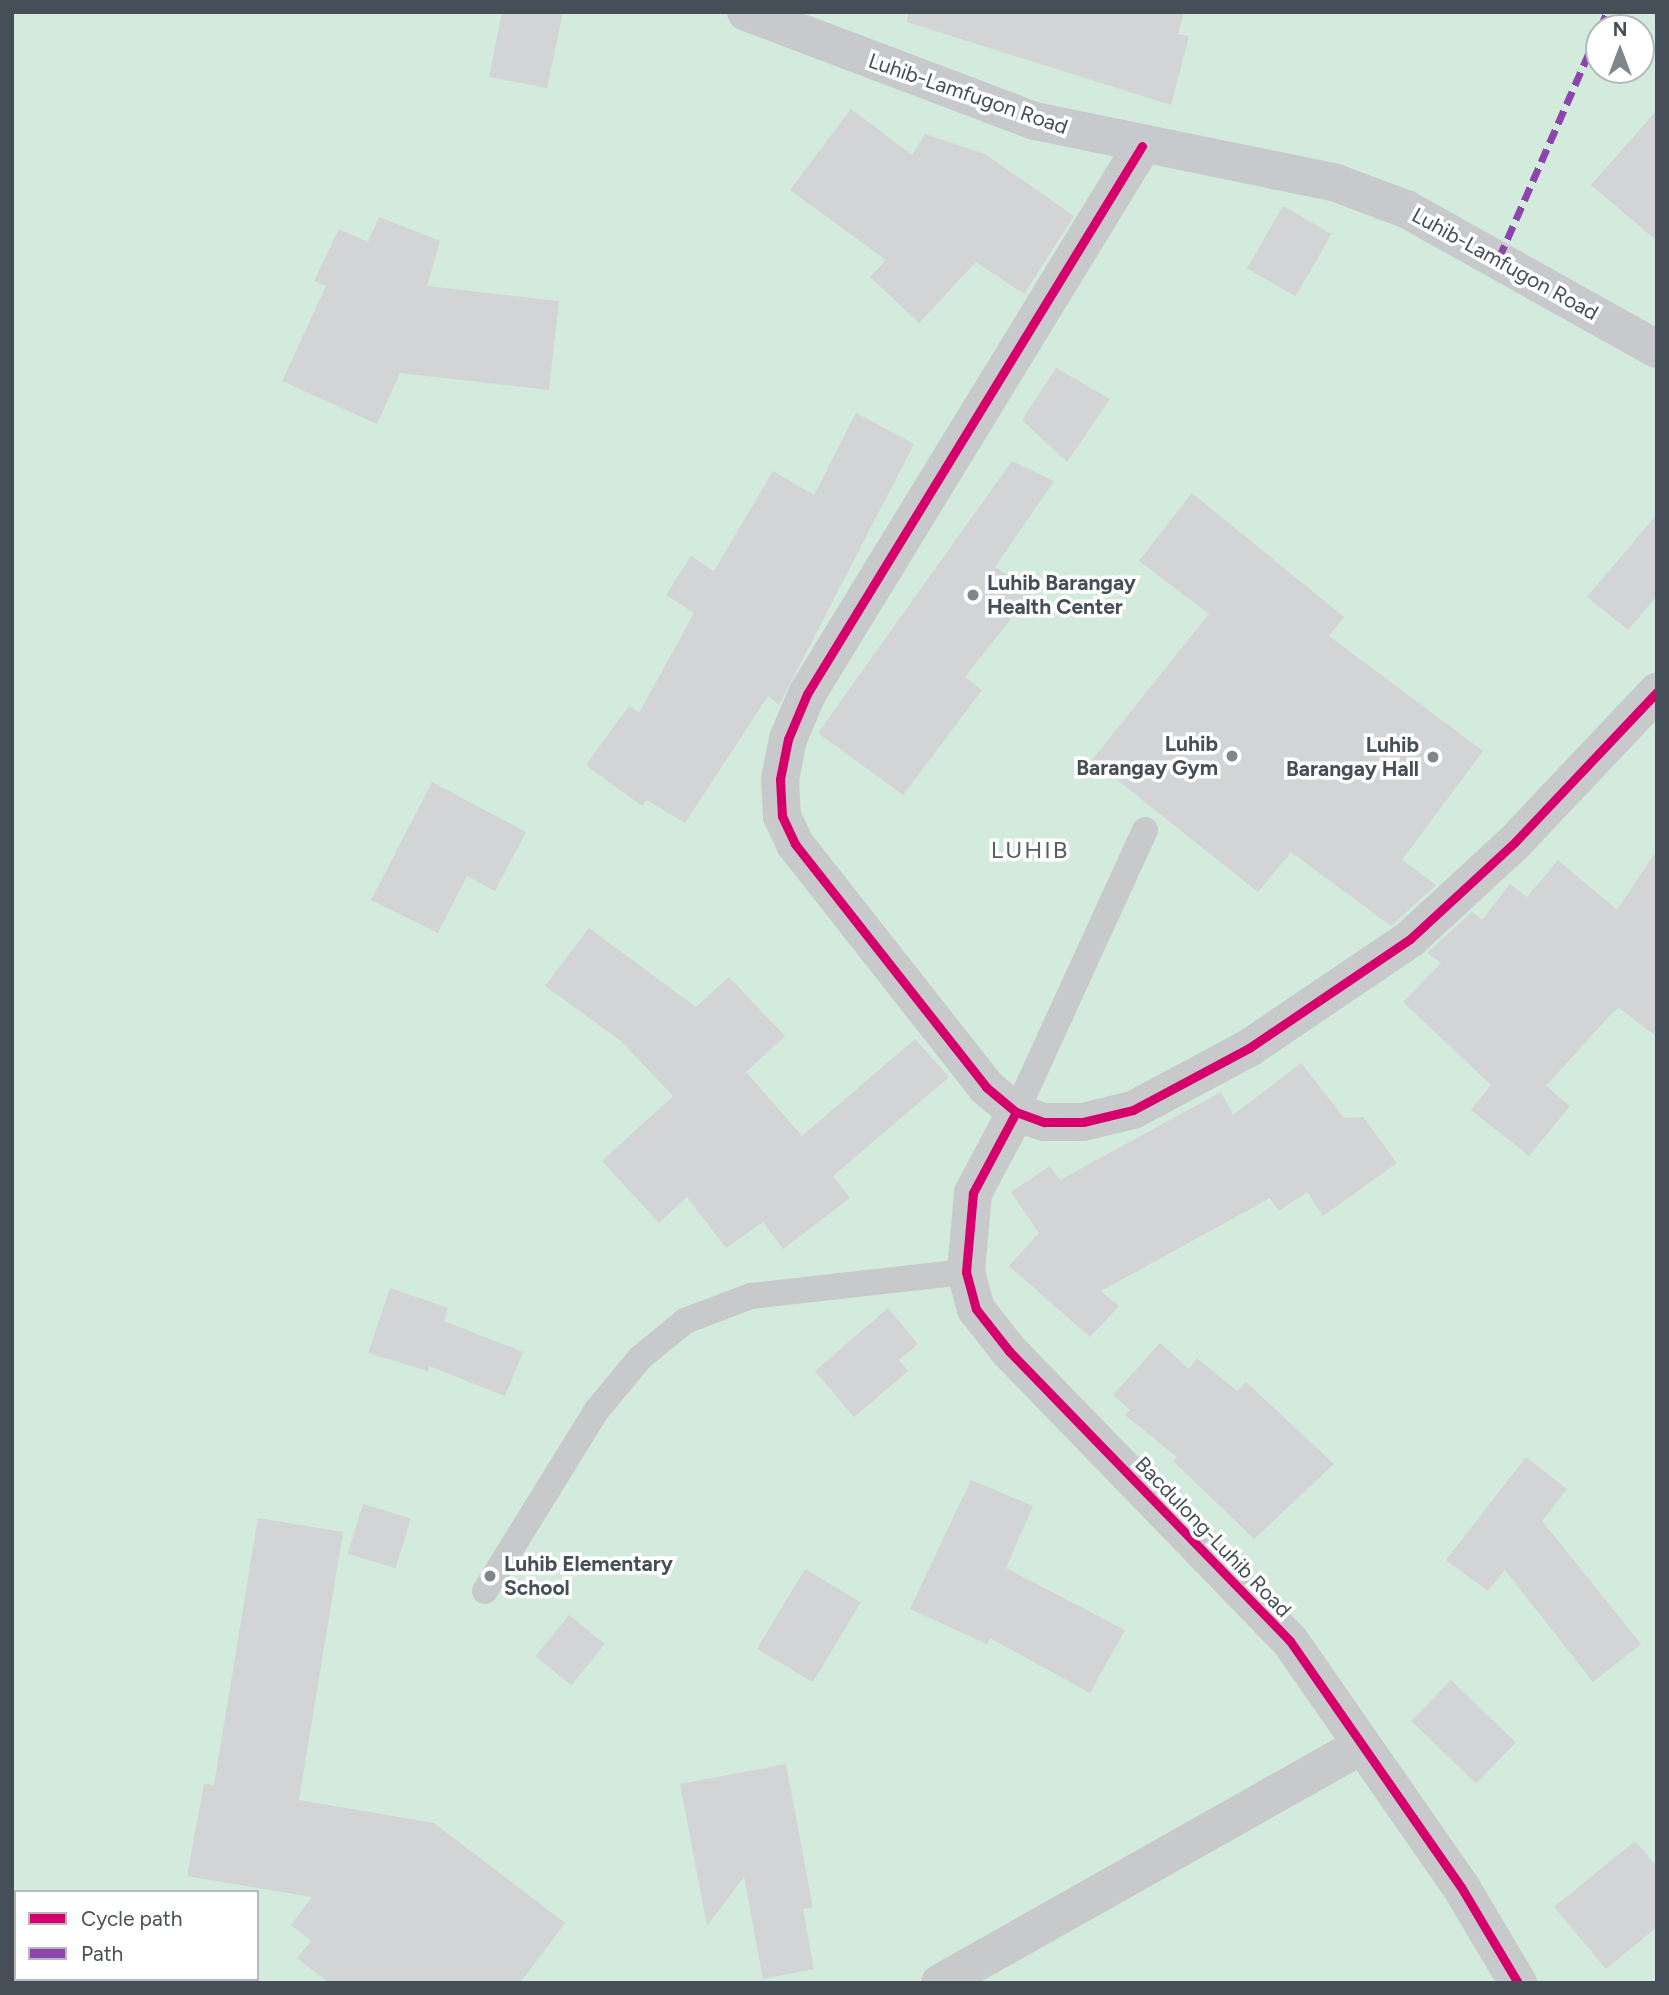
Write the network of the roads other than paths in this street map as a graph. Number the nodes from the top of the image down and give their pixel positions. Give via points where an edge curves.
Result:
1 (746, 12) edge
2 (1142, 146) junction
3 (1657, 349) edge
4 (1657, 692) edge
5 (1145, 830) dead end
6 (1016, 1112) junction
7 (966, 1272) junction
8 (485, 1591) dead end
9 (1361, 1746) junction
10 (940, 1983) edge
11 (1518, 1983) edge

1 - 2 street, Luhib-Lamfugon Road via 1035,121
2 - 3 street, Luhib-Lamfugon Road via 1269,166 1406,209
2 - 6 street via 807,694 788,739 780,779 782,816 795,844 955,1051
4 - 6 street via 1515,842 1410,939 1249,1048 1133,1110 1083,1122 1044,1122
5 - 6 lane
6 - 7 street, Bacdulong-Luhib Road via 974,1193
7 - 8 lane via 751,1296 685,1321 640,1358 597,1410
7 - 9 street, Bacdulong-Luhib Road via 976,1309 1009,1351 1290,1641
9 - 10 street
9 - 11 street, Bacdulong-Luhib Road via 1461,1887

